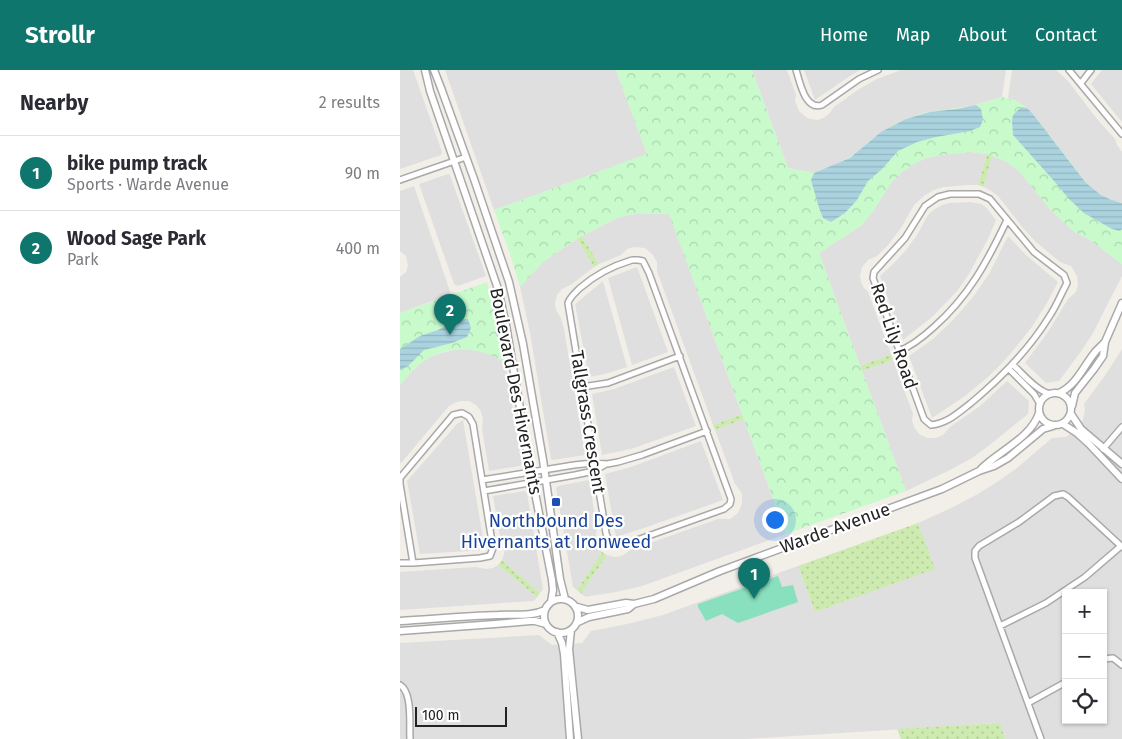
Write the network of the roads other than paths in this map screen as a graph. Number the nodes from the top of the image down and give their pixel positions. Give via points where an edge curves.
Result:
1 (425, 70) edge
2 (434, 70) edge
3 (796, 70) edge
4 (878, 70) edge
5 (1069, 70) edge
6 (1090, 70) edge
7 (1081, 83) junction
8 (1122, 134) edge
9 (466, 157) junction
10 (455, 161) junction
11 (400, 180) edge
12 (1007, 220) junction
13 (1122, 303) edge
14 (1105, 342) junction
15 (899, 351) junction
16 (680, 356) junction
17 (1011, 367) junction
18 (582, 387) junction
19 (1059, 393) junction
20 (1050, 394) junction
21 (1040, 404) junction
22 (1072, 406) junction
23 (1040, 413) junction
24 (1071, 414) junction
25 (1063, 424) junction
26 (1053, 426) junction
27 (1122, 427) edge
28 (707, 431) junction
29 (1103, 449) junction
30 (595, 463) junction
31 (606, 464) junction
32 (1122, 464) edge
33 (544, 470) junction
34 (596, 470) junction
35 (979, 471) junction
36 (531, 472) junction
37 (1122, 478) edge
38 (482, 480) junction
39 (546, 480) junction
40 (533, 482) junction
41 (484, 491) junction
42 (1122, 546) edge
43 (413, 563) junction
44 (400, 564) edge
45 (565, 599) junction
46 (551, 602) junction
47 (634, 604) junction
48 (577, 607) junction
49 (545, 610) junction
50 (400, 621) edge
51 (578, 622) junction
52 (546, 624) junction
53 (1000, 626) junction
54 (571, 630) junction
55 (400, 631) edge
56 (557, 632) junction
57 (1107, 659) edge
58 (1122, 665) edge
59 (1062, 684) edge
60 (400, 685) edge
61 (1028, 703) junction
62 (410, 739) edge
63 (570, 739) edge
64 (578, 739) edge
65 (1041, 739) edge

1 - 10 street, Boulevard Des Hivernants
2 - 9 street, Boulevard Des Hivernants
3 - 4 street via 806,99 817,107
5 - 7 street
6 - 7 street
7 - 8 street
9 - 10 street
9 - 33 street, Boulevard Des Hivernants via 509,282
10 - 11 street
10 - 36 street, Boulevard Des Hivernants via 498,289
12 - 15 street via 990,256 947,316 928,333
12 - 15 street, Red Lily Road via 990,199 979,194 950,194 925,206 905,238 874,272 873,278
12 - 17 street, Red Lily Road via 1034,252 1064,275 1067,283 1050,316
13 - 14 street
14 - 19 street via 1076,379
14 - 22 street via 1103,356 1075,393
15 - 17 street, Red Lily Road via 924,419 931,425 941,424 958,413
16 - 18 street via 608,383
16 - 18 street, Tallgrass Crescent via 645,264 638,260 625,262 596,275 569,299
16 - 28 street, Tallgrass Crescent
17 - 20 street
17 - 21 street
18 - 30 street, Tallgrass Crescent
19 - 20 street
19 - 22 street
20 - 21 street
21 - 23 street
22 - 24 street
23 - 26 street
23 - 35 street, Warde Avenue via 1030,429
24 - 25 street
24 - 29 street via 1080,429
25 - 26 street
25 - 37 street via 1089,444
26 - 35 street, Warde Avenue via 1043,429 1008,458
27 - 29 street
28 - 31 street
28 - 34 street, Tallgrass Crescent via 730,493 730,504 644,538 626,544 615,544 608,539
29 - 32 street
30 - 31 street
30 - 33 street
30 - 34 street, Tallgrass Crescent
31 - 34 street
33 - 36 street
33 - 39 street, Boulevard Des Hivernants
34 - 39 street
35 - 47 street, Warde Avenue via 942,489
36 - 38 street
36 - 40 street, Boulevard Des Hivernants
38 - 41 street
38 - 43 street via 472,420 466,414 453,415 400,478
39 - 40 street
39 - 45 street, Boulevard Des Hivernants
40 - 41 street
40 - 46 street, Boulevard Des Hivernants via 552,580
41 - 43 street via 493,548 490,556
42 - 53 street via 1085,577 1046,603
42 - 53 street via 1068,496 1054,496 975,551
43 - 44 street
45 - 46 street
45 - 48 street
46 - 49 street
47 - 48 street, Warde Avenue via 588,610
47 - 51 street, Warde Avenue via 628,609
48 - 51 street
49 - 50 street via 528,614
49 - 52 street
51 - 54 street
52 - 55 street via 530,621
52 - 56 street
53 - 61 street
54 - 56 street
54 - 64 street via 569,648
56 - 63 street via 564,654
57 - 58 street via 1113,658
59 - 61 street
60 - 62 street via 408,697
61 - 65 street

